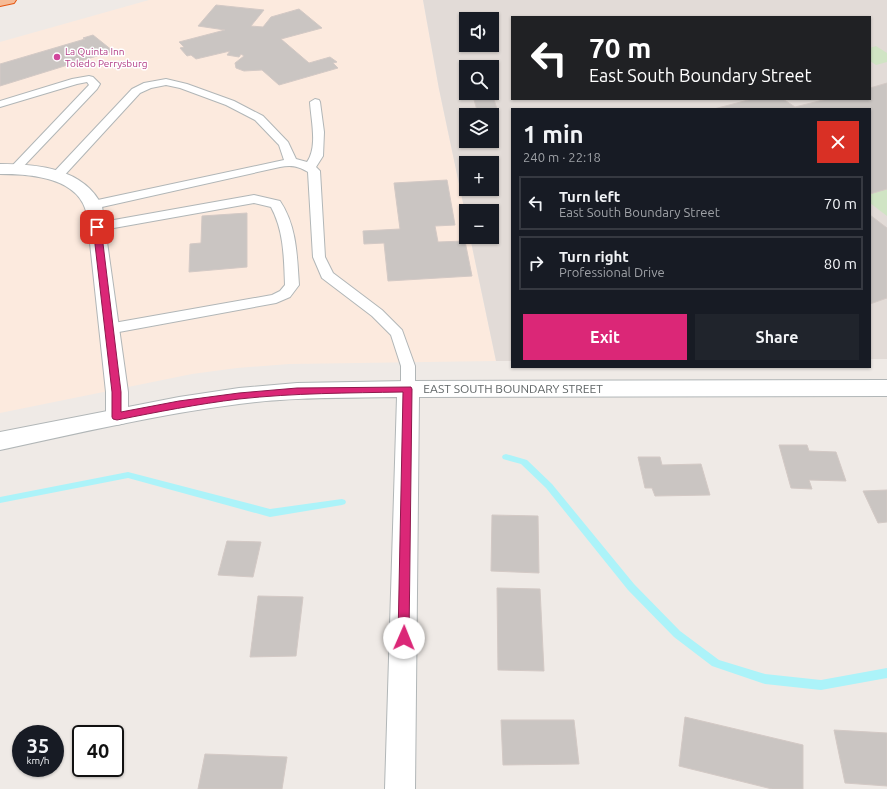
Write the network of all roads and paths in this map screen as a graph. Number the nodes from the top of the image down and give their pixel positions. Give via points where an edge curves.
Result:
1 (9, 0) edge
2 (0, 2) edge
3 (315, 102) dead end
4 (0, 104) edge
5 (291, 162) junction
6 (309, 168) junction
7 (7, 169) edge
8 (57, 176) junction
9 (93, 205) junction
10 (97, 227) junction
11 (108, 329) junction
12 (887, 388) edge
13 (408, 389) junction
14 (117, 417) junction
15 (0, 441) edge
16 (400, 789) edge

1 - 2 highway
3 - 6 lane via 317,156
4 - 7 lane via 76,81 89,79 95,84
5 - 6 lane via 304,164
5 - 8 lane via 284,144 259,118 230,103 166,82 148,85 136,91
5 - 9 lane
6 - 13 lane via 314,171 319,257 327,275 397,333 408,366
7 - 8 street via 31,170
8 - 9 street via 78,186
9 - 10 street
10 - 11 street
10 - 11 lane via 254,199 276,204 288,242 292,285 285,294 276,299
11 - 14 street via 117,392
12 - 13 street, EAST SOUTH BOUNDARY STREET
13 - 14 street, EAST SOUTH BOUNDARY STREET via 297,391 239,396
13 - 16 street
14 - 15 street, EAST SOUTH BOUNDARY STREET

